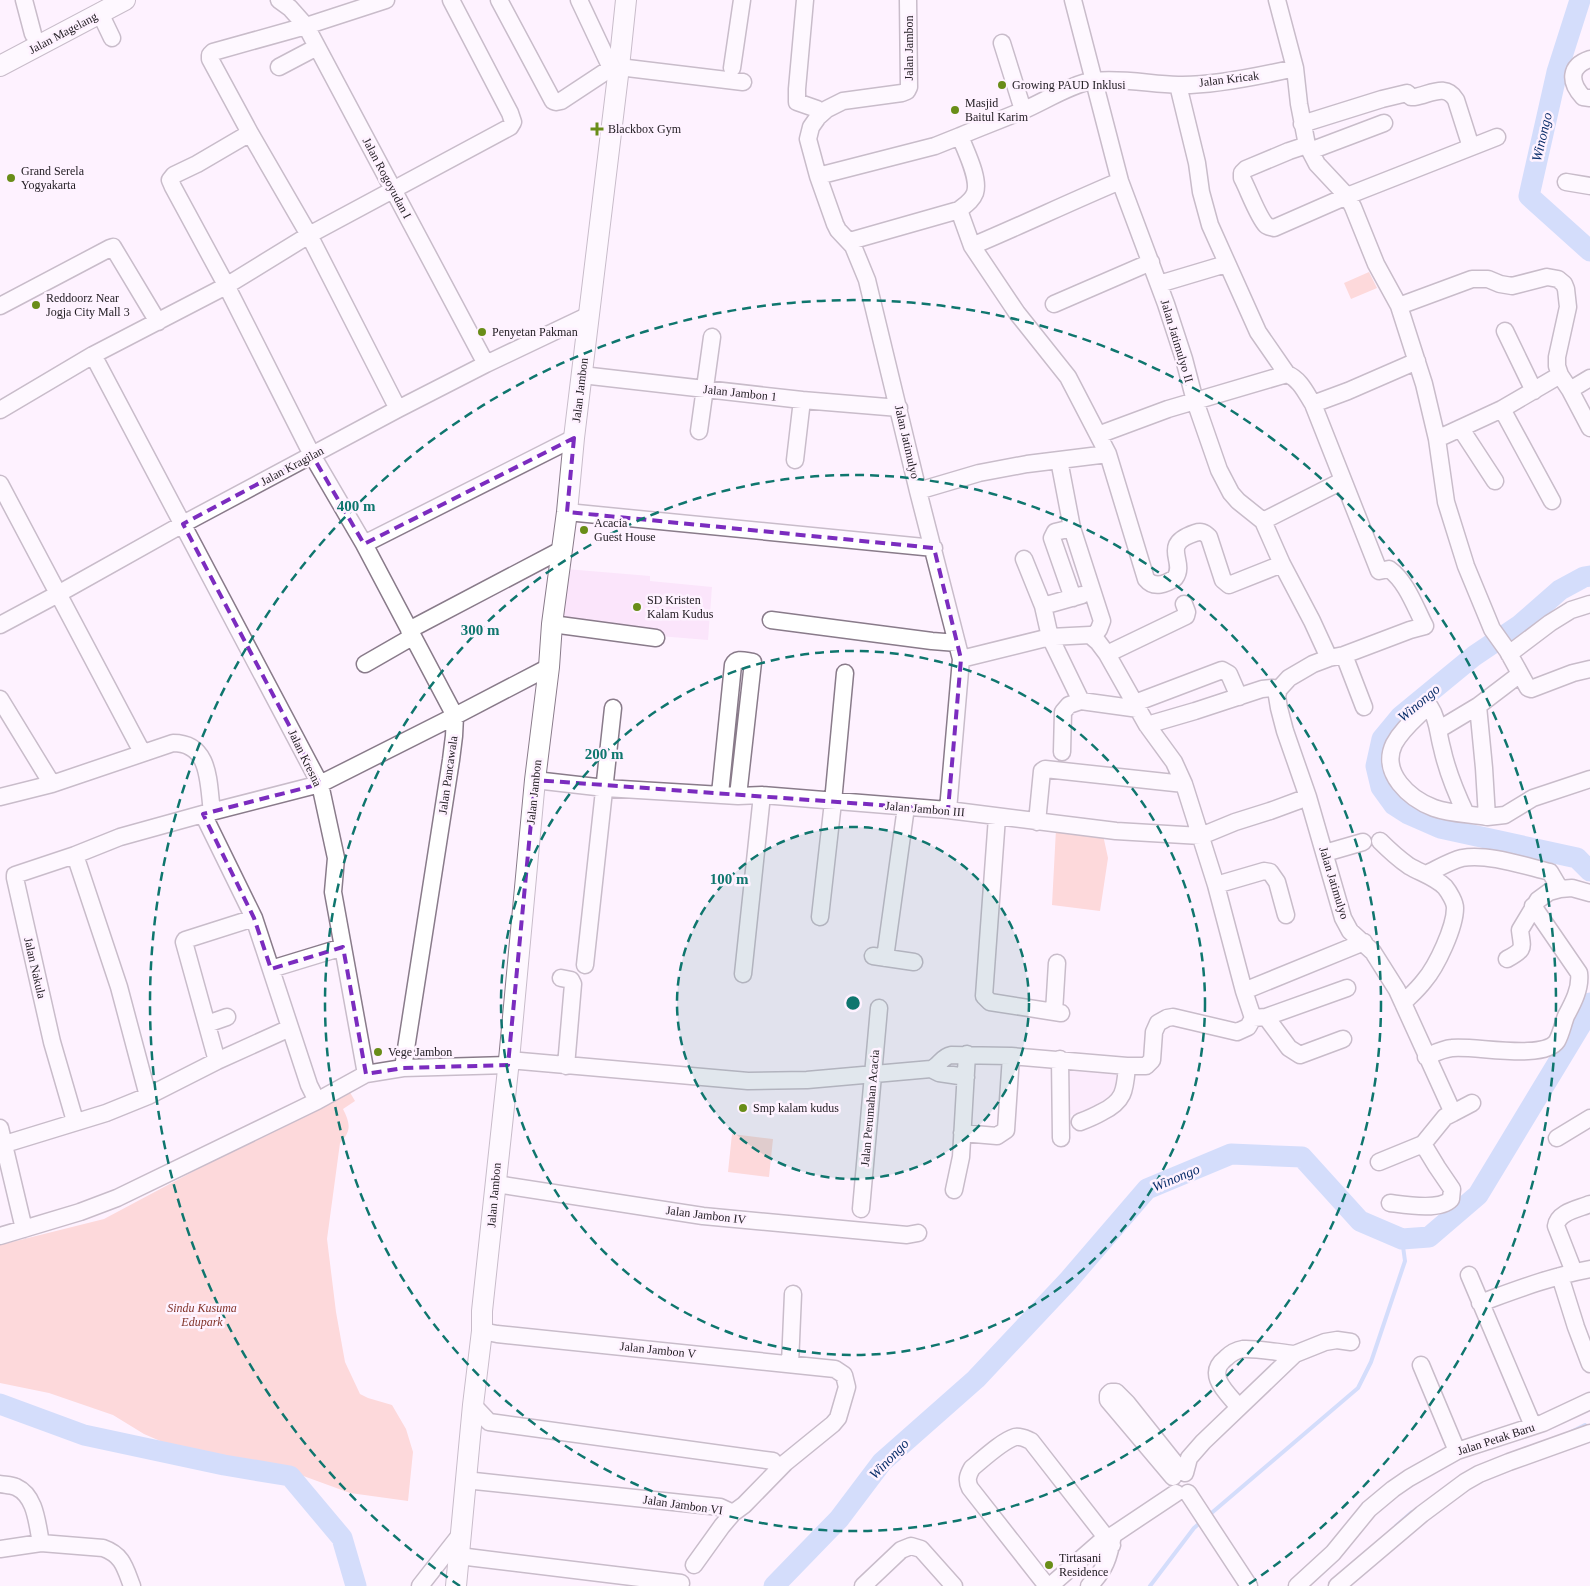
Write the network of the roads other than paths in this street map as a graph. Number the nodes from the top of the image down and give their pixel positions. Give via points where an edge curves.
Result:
1 (24, 0) edge
2 (126, 0) edge
3 (279, 0) edge
4 (386, 0) edge
5 (451, 0) edge
6 (499, 0) edge
7 (579, 0) edge
8 (626, 0) edge
9 (742, 0) edge
10 (805, 0) edge
11 (908, 0) edge
12 (1073, 0) edge
13 (1278, 0) edge
14 (98, 7) edge
15 (306, 26) junction
16 (33, 34) junction
17 (112, 38) dead end
18 (1002, 43) dead end
19 (317, 47) junction
20 (0, 51) edge
21 (1590, 58) edge
22 (0, 66) edge
23 (279, 67) dead end
24 (615, 68) junction
25 (1295, 68) junction
26 (1093, 80) junction
27 (1178, 85) junction
28 (1590, 98) edge
29 (843, 101) joint
30 (1023, 110) junction
31 (822, 113) junction
32 (1384, 123) dead end
33 (1302, 124) junction
34 (250, 133) junction
35 (960, 136) junction
36 (1497, 137) dead end
37 (1471, 147) junction
38 (1308, 148) junction
39 (818, 176) junction
40 (1120, 181) junction
41 (1566, 182) dead end
42 (1590, 186) edge
43 (394, 191) junction
44 (1347, 196) junction
45 (959, 210) junction
46 (309, 236) junction
47 (850, 241) junction
48 (972, 246) junction
49 (1151, 262) junction
50 (1226, 264) junction
51 (1159, 284) junction
52 (226, 286) junction
53 (1054, 304) dead end
54 (0, 306) edge
55 (1399, 306) junction
56 (589, 315) junction
57 (158, 322) junction
58 (1505, 331) dead end
59 (712, 338) dead end
60 (93, 355) junction
61 (1417, 362) junction
62 (486, 364) junction
63 (1287, 374) junction
64 (582, 375) junction
65 (1560, 375) junction
66 (1590, 378) edge
67 (704, 389) junction
68 (1570, 390) junction
69 (1534, 391) junction
70 (802, 400) junction
71 (1195, 401) junction
72 (1313, 404) junction
73 (899, 408) junction
74 (1502, 408) junction
75 (398, 409) junction
76 (0, 410) edge
77 (1590, 428) edge
78 (1461, 429) junction
79 (699, 431) dead end
80 (1098, 435) junction
81 (574, 438) junction
82 (1437, 440) junction
83 (1108, 454) junction
84 (312, 455) junction
85 (795, 460) dead end
86 (1059, 460) junction
87 (1342, 481) junction
88 (1495, 482) dead end
89 (0, 484) edge
90 (918, 491) junction
91 (1552, 501) dead end
92 (567, 512) junction
93 (1264, 521) junction
94 (183, 524) junction
95 (1072, 528) junction
96 (364, 544) junction
97 (934, 548) junction
98 (561, 550) junction
99 (1024, 559) dead end
100 (1282, 564) junction
101 (1092, 592) junction
102 (58, 594) junction
103 (1074, 598) junction
104 (1184, 604) dead end
105 (1590, 604) edge
106 (1043, 606) junction
107 (771, 620) dead end
108 (552, 624) junction
109 (0, 625) edge
110 (410, 633) junction
111 (1050, 637) junction
112 (1093, 637) junction
113 (656, 638) dead end
114 (958, 643) junction
115 (1508, 652) junction
116 (1107, 654) junction
117 (1336, 656) junction
118 (961, 659) junction
119 (365, 664) dead end
120 (549, 667) junction
121 (1590, 668) edge
122 (845, 673) dead end
123 (1520, 674) junction
124 (1279, 689) junction
125 (1239, 697) junction
126 (0, 699) edge
127 (1082, 701) junction
128 (1137, 706) junction
129 (1478, 706) junction
130 (1364, 707) dead end
131 (613, 708) dead end
132 (454, 716) junction
133 (1147, 725) junction
134 (1438, 730) junction
135 (142, 752) junction
136 (1062, 752) dead end
137 (1590, 779) edge
138 (535, 780) junction
139 (52, 784) junction
140 (320, 784) junction
141 (1184, 784) junction
142 (604, 788) junction
143 (720, 794) junction
144 (762, 795) junction
145 (738, 796) junction
146 (0, 797) edge
147 (1308, 797) junction
148 (833, 802) junction
149 (906, 807) junction
150 (948, 810) junction
151 (207, 813) junction
152 (1466, 814) junction
153 (997, 817) junction
154 (1487, 817) junction
155 (1037, 822) junction
156 (1201, 836) junction
157 (1380, 841) dead end
158 (1363, 842) dead end
159 (1325, 853) junction
160 (75, 856) junction
161 (1426, 874) junction
162 (1216, 885) junction
163 (1560, 889) junction
164 (1588, 893) edge
165 (1533, 906) junction
166 (1286, 915) dead end
167 (820, 917) dead end
168 (254, 918) junction
169 (1364, 942) junction
170 (343, 948) junction
171 (1507, 959) dead end
172 (914, 962) dead end
173 (1058, 962) dead end
174 (585, 966) dead end
175 (271, 969) junction
176 (743, 974) dead end
177 (561, 978) dead end
178 (1347, 988) dead end
179 (1244, 990) junction
180 (1403, 1004) junction
181 (879, 1008) dead end
182 (227, 1017) dead end
183 (1260, 1018) junction
184 (207, 1024) junction
185 (290, 1028) junction
186 (1343, 1039) dead end
187 (967, 1054) junction
188 (1012, 1056) junction
189 (1426, 1057) junction
190 (1060, 1059) junction
191 (217, 1061) junction
192 (508, 1063) junction
193 (566, 1066) junction
194 (1127, 1066) junction
195 (403, 1068) junction
196 (931, 1069) junction
197 (366, 1074) junction
198 (873, 1075) junction
199 (966, 1077) junction
200 (148, 1096) junction
201 (316, 1101) junction
202 (1472, 1104) dead end
203 (1453, 1113) junction
204 (1590, 1118) edge
205 (75, 1121) junction
206 (1080, 1122) dead end
207 (0, 1128) edge
208 (962, 1133) junction
209 (1061, 1138) dead end
210 (1557, 1138) dead end
211 (5, 1144) junction
212 (1423, 1144) junction
213 (1379, 1162) dead end
214 (496, 1184) junction
215 (954, 1190) dead end
216 (1390, 1203) dead end
217 (1590, 1204) edge
218 (861, 1208) dead end
219 (24, 1229) junction
220 (918, 1233) dead end
221 (0, 1236) edge
222 (1590, 1269) edge
223 (1567, 1274) junction
224 (1469, 1275) dead end
225 (793, 1294) dead end
226 (1480, 1303) junction
227 (482, 1331) junction
228 (1351, 1342) dead end
229 (1295, 1354) junction
230 (790, 1364) junction
231 (1590, 1364) edge
232 (1421, 1365) dead end
233 (835, 1369) joint
234 (1590, 1401) edge
235 (473, 1405) junction
236 (1238, 1406) junction
237 (1122, 1407) dead end
238 (1533, 1426) junction
239 (1590, 1433) edge
240 (1457, 1450) junction
241 (773, 1461) dead end
242 (465, 1480) junction
243 (1181, 1482) junction
244 (0, 1484) edge
245 (733, 1514) junction
246 (460, 1535) junction
247 (1110, 1539) junction
248 (40, 1543) junction
249 (0, 1549) edge
250 (459, 1556) junction
251 (694, 1565) dead end
252 (682, 1583) dead end
253 (1341, 1585) edge
254 (132, 1586) edge
255 (420, 1586) edge
256 (456, 1586) edge
257 (863, 1586) edge
258 (954, 1586) edge
259 (1049, 1586) edge
260 (1089, 1586) edge
261 (1249, 1586) edge
262 (1297, 1586) edge

1 - 16 street
2 - 14 main road, Jalan Magelang
3 - 15 street, Jalan Rogoyudan I
4 - 15 street
5 - 43 street via 513,122 510,127
6 - 24 street via 553,101 561,101
7 - 24 street
8 - 24 main road, Jalan Jambon
9 - 24 street via 736,77
10 - 31 street via 798,102
11 - 29 street, Jalan Jambon via 907,91
12 - 26 street, Jalan Jatimulyo II
13 - 25 street
14 - 16 main road, Jalan Magelang
14 - 17 street
14 - 22 main road, Jalan Magelang
15 - 19 street, Jalan Rogoyudan I
15 - 34 street via 210,55
16 - 20 main road, Jalan Magelang
18 - 30 street
19 - 23 street
19 - 43 street, Jalan Rogoyudan I
21 - 28 street via 1579,63 1574,73 1577,91
24 - 56 main road, Jalan Jambon
25 - 27 street, Jalan Kricak via 1266,75
25 - 33 street
26 - 27 street, Jalan Kricak
26 - 30 street
26 - 40 street, Jalan Jatimulyo II
27 - 50 street via 1210,225
29 - 31 street, Jalan Jatimulyo
30 - 35 street
31 - 39 street, Jalan Jatimulyo via 811,127 808,139
32 - 38 street
33 - 37 street via 1407,93 1415,97 1447,91 1456,100
33 - 38 street
34 - 46 street
34 - 52 street, Jalan Pancawala via 170,180
35 - 39 street via 935,146
35 - 45 street via 976,186 969,202
36 - 37 street
37 - 44 street
38 - 44 street via 1317,164
38 - 44 street via 1274,157 1242,173 1266,225 1274,228
39 - 47 street, Jalan Jatimulyo via 838,230
40 - 48 street
40 - 49 street, Jalan Jatimulyo II
41 - 42 street
43 - 46 street
43 - 62 street, Jalan Rogoyudan I
44 - 55 street via 1376,264
45 - 47 street
45 - 48 street
46 - 52 street
46 - 75 street
47 - 73 street, Jalan Jatimulyo via 867,280
48 - 80 street via 1017,313 1068,377
49 - 51 street, Jalan Jatimulyo II
49 - 53 street
50 - 51 street
50 - 63 street via 1258,332
51 - 71 street, Jalan Jatimulyo II
52 - 57 street
52 - 84 street, Jalan Pancawala
54 - 57 street via 113,247
55 - 61 street
55 - 65 street via 1472,279 1488,279 1512,286 1547,277 1558,279 1564,284 1567,297 1557,357
56 - 62 street, Jalan Kragilan
56 - 64 main road, Jalan Jambon
57 - 60 street
58 - 69 street
59 - 67 street
60 - 76 street
60 - 94 street, Jalan Kresna
61 - 72 street
61 - 82 street
62 - 75 street, Jalan Kragilan
63 - 71 street
63 - 72 street via 1297,380
64 - 67 street, Jalan Jambon 1
64 - 81 main road, Jalan Jambon
65 - 68 street
65 - 69 street
66 - 68 street
67 - 70 street, Jalan Jambon 1
67 - 79 street
68 - 77 street
69 - 74 street
70 - 73 street, Jalan Jambon 1
70 - 85 street
71 - 80 street
71 - 93 street, Jalan Jatimulyo II via 1231,493
72 - 87 street
73 - 90 street, Jalan Jatimulyo
74 - 78 street
74 - 91 street
75 - 84 street, Jalan Kragilan
78 - 82 street
78 - 88 street
80 - 83 street
81 - 92 main road, Jalan Jambon
81 - 96 street
82 - 115 street via 1446,502 1466,566 1492,629
83 - 86 street
83 - 100 street via 1146,579 1151,584 1175,578 1178,571 1177,545 1184,537 1199,532 1209,537 1223,580 1228,584
84 - 94 street, Jalan Kragilan
84 - 96 street, Jalan Pancawala
86 - 90 street via 979,473
86 - 95 street
87 - 93 street
87 - 117 street via 1379,572 1389,569 1395,573 1425,626
89 - 102 street
90 - 97 street, Jalan Jatimulyo
92 - 97 street
92 - 98 main road, Jalan Jambon
93 - 100 street
94 - 102 street, Jalan Kragilan
94 - 140 street, Jalan Kresna
95 - 101 street
95 - 103 street via 1055,532 1052,538
96 - 110 street, Jalan Pancawala
97 - 114 street, Jalan Jatimulyo
98 - 108 main road, Jalan Jambon
98 - 110 street
99 - 106 street
100 - 117 street via 1312,621
101 - 103 street
101 - 112 street via 1102,621
102 - 109 street, Jalan Kragilan
102 - 135 street
103 - 106 street
104 - 116 street via 1186,616
105 - 115 street via 1572,610
106 - 111 street
107 - 114 street
108 - 113 street
108 - 120 main road, Jalan Jambon
110 - 119 street
110 - 132 street, Jalan Pancawala
111 - 112 street
111 - 118 street
111 - 127 street
112 - 116 street
114 - 118 street, Jalan Jatimulyo
115 - 123 street
116 - 128 street
117 - 124 street via 1299,671
117 - 130 street
118 - 150 street, Jalan Jatimulyo
120 - 132 street
120 - 138 main road, Jalan Jambon
121 - 123 street via 1531,689
122 - 148 street
123 - 129 street
124 - 125 street via 1266,688
124 - 147 street, Jalan Jatimulyo via 1277,696 1285,732
125 - 128 street via 1229,674 1222,670
125 - 133 street
126 - 139 street
127 - 128 street
127 - 136 street via 1069,704 1063,712
128 - 133 street
129 - 134 street
129 - 154 street
131 - 142 street
132 - 140 street
132 - 195 street, Jalan Pancawala via 452,760
133 - 141 street via 1174,762
134 - 152 street via 1447,770
134 - 152 street via 1432,709 1427,707 1400,734 1393,746 1390,763 1393,775 1408,794 1420,801
135 - 139 street
135 - 151 street via 183,743 200,754 206,766
137 - 154 street via 1533,798 1505,815
138 - 142 street, Jalan Jambon III
138 - 192 main road, Jalan Jambon
139 - 146 street
140 - 151 street
140 - 170 street, Jalan Kresna via 336,858 334,892
141 - 155 street via 1045,769 1042,771
141 - 156 street
142 - 143 street, Jalan Jambon III
142 - 174 street
143 - 145 street, Jalan Jambon III
143 - 145 street via 733,665 738,660 752,662
144 - 145 street, Jalan Jambon III
144 - 148 street, Jalan Jambon III
144 - 176 street
147 - 156 street, Jalan Jambon III
147 - 159 street, Jalan Jatimulyo
148 - 149 street, Jalan Jambon III
148 - 167 street
149 - 150 street, Jalan Jambon III
149 - 172 street via 879,957
150 - 153 street, Jalan Jambon III
151 - 160 street via 120,837
151 - 168 street
152 - 154 street
153 - 155 street, Jalan Jambon III
153 - 173 street via 984,996 990,1002 1058,1012
155 - 156 street, Jalan Jambon III
156 - 162 street
157 - 161 street via 1409,866
158 - 159 street
159 - 169 street, Jalan Jatimulyo via 1343,918 1350,931
160 - 200 street via 119,987
160 - 205 street, Jalan Nakula via 14,876 52,1042
161 - 163 street via 1461,858 1501,860 1550,872
161 - 180 street via 1446,887 1455,908 1440,958
162 - 166 street via 1270,872 1277,882
162 - 179 street
163 - 164 street via 1572,888
163 - 165 street via 1549,892
165 - 171 street via 1520,930 1522,948
165 - 189 street via 1579,973 1575,998 1557,1042 1546,1048 1509,1052 1453,1048
168 - 175 street
168 - 184 street via 184,942
169 - 179 street
169 - 180 street, Jalan Jatimulyo via 1383,967
170 - 175 street
170 - 197 street, Jalan Kresna
175 - 185 street
177 - 193 street via 571,980 573,984
178 - 183 street
179 - 183 street
180 - 189 street, Jalan Jatimulyo
181 - 198 street, Jalan Perumahan Acacia
182 - 184 street
183 - 186 street via 1300,1055
183 - 194 street via 1238,1032 1167,1018 1158,1023 1154,1032 1152,1060 1146,1066
184 - 191 street
185 - 191 street
185 - 201 street
187 - 188 street
187 - 196 street via 946,1056
187 - 199 street
188 - 190 street
188 - 208 street via 1006,1130 997,1136
189 - 203 street, Jalan Jatimulyo
190 - 194 street
190 - 209 street
191 - 200 street
192 - 193 street
192 - 195 street
192 - 214 main road, Jalan Jambon
193 - 198 street via 748,1081
194 - 206 street via 1124,1089 1118,1103
195 - 197 street
196 - 198 street
196 - 199 street
197 - 201 street
198 - 218 street, Jalan Perumahan Acacia
199 - 208 street
200 - 205 street
201 - 219 street via 116,1198
202 - 203 street
203 - 212 street via 1445,1117
204 - 210 street
205 - 211 street
207 - 211 street
208 - 215 street
211 - 219 street
212 - 213 street
212 - 216 street via 1452,1189 1451,1199 1443,1205
214 - 220 street, Jalan Jambon IV via 703,1216 906,1235
214 - 227 main road, Jalan Jambon
217 - 223 street via 1562,1215 1556,1222
219 - 221 street
222 - 223 street
223 - 226 street
223 - 231 street via 1576,1327
224 - 226 street
225 - 230 street
226 - 238 street
227 - 230 street, Jalan Jambon V
227 - 235 main road, Jalan Jambon
228 - 229 street via 1325,1342
229 - 236 street
229 - 236 street via 1245,1349 1231,1353 1222,1361 1218,1367 1218,1381
230 - 233 street, Jalan Jambon V
232 - 240 street
233 - 245 street, Jalan Jambon VI via 844,1375 847,1387 838,1418 785,1463
234 - 238 street, Jalan Petak Baru
235 - 241 street via 489,1422
235 - 242 main road, Jalan Jambon
236 - 243 street via 1189,1458
237 - 243 street
238 - 240 street, Jalan Petak Baru
239 - 253 street via 1509,1462 1465,1482 1422,1514
240 - 262 street, Jalan Petak Baru via 1381,1498 1333,1553
242 - 245 street, Jalan Jambon VI via 720,1507
242 - 246 main road, Jalan Jambon
243 - 247 street
243 - 261 street
244 - 248 street via 16,1487 28,1497 35,1512
245 - 251 street
246 - 250 main road, Jalan Jambon
246 - 255 street
247 - 259 street
247 - 259 street via 1038,1448 1026,1438 1014,1438 972,1468 968,1478 970,1488
247 - 260 street via 1108,1558 1101,1573
248 - 249 street
248 - 254 street via 110,1550 122,1562
250 - 252 street
250 - 256 main road, Jalan Jambon
257 - 258 street via 901,1550 911,1546 921,1549

